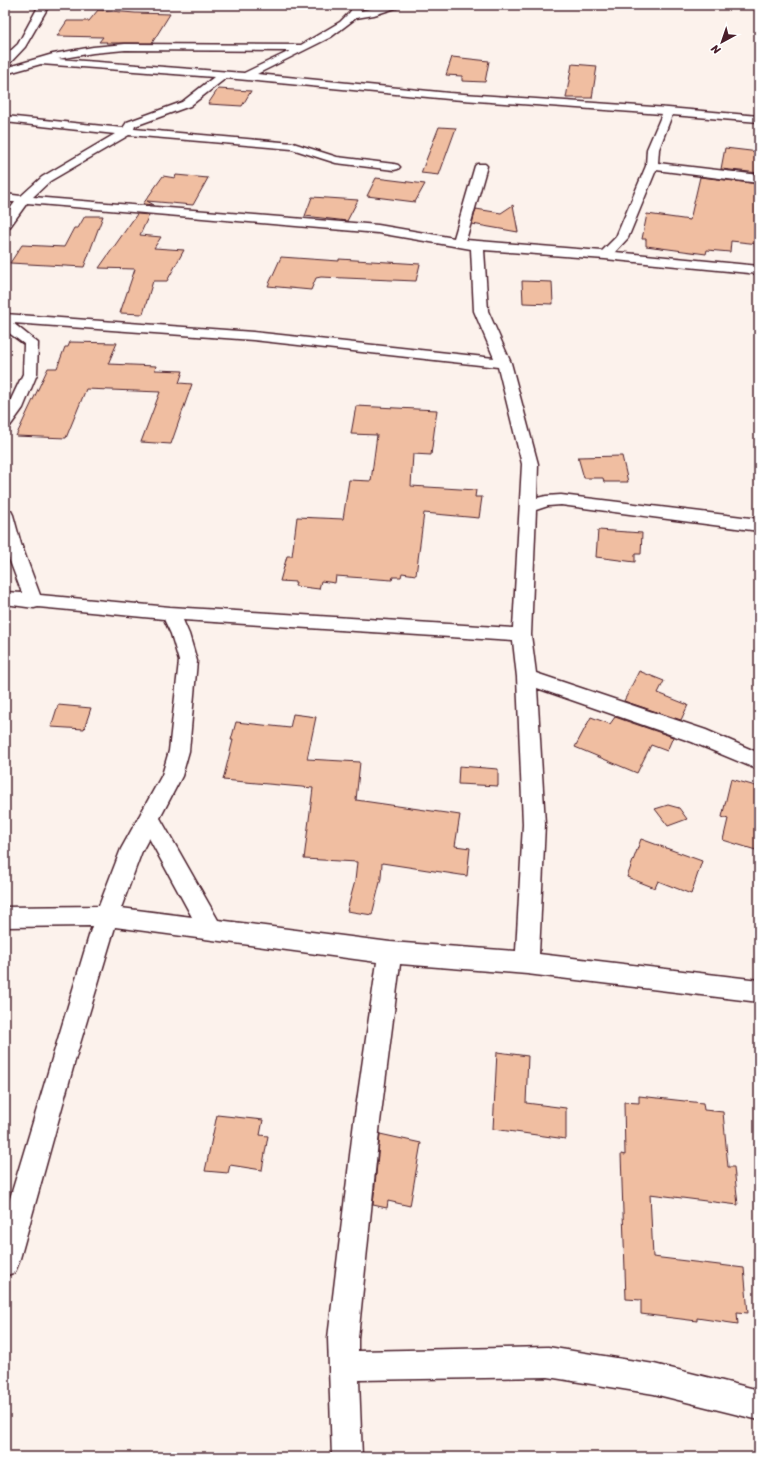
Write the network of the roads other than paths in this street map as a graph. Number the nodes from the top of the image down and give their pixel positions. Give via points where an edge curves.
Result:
1 (39, 5) edge
2 (359, 5) edge
3 (396, 5) edge
4 (354, 15) junction
5 (301, 48) junction
6 (42, 61) junction
7 (5, 62) edge
8 (5, 71) edge
9 (223, 75) junction
10 (244, 76) junction
11 (755, 107) dead end
12 (668, 111) junction
13 (731, 117) junction
14 (5, 119) edge
15 (759, 119) edge
16 (126, 132) junction
17 (481, 166) dead end
18 (652, 166) junction
19 (394, 167) dead end
20 (759, 179) edge
21 (5, 198) edge
22 (24, 200) junction
23 (5, 225) edge
24 (459, 243) junction
25 (477, 246) junction
26 (605, 255) junction
27 (759, 270) edge
28 (5, 318) edge
29 (5, 323) edge
30 (504, 363) junction
31 (5, 423) edge
32 (528, 507) junction
33 (5, 515) edge
34 (759, 525) edge
35 (5, 598) edge
36 (34, 602) junction
37 (170, 613) junction
38 (522, 635) junction
39 (527, 677) junction
40 (759, 762) edge
41 (149, 818) junction
42 (108, 916) junction
43 (5, 917) edge
44 (211, 930) junction
45 (390, 953) junction
46 (527, 963) junction
47 (759, 991) edge
48 (5, 1262) edge
49 (344, 1366) junction
50 (759, 1404) edge
51 (347, 1457) edge

1 - 7 street via 42,9 22,45
2 - 4 street
3 - 4 street
4 - 5 street via 330,33
5 - 6 street via 125,47 94,50
5 - 10 street
6 - 8 street
6 - 9 street
9 - 10 street
9 - 16 street via 186,104 137,121 131,124
10 - 12 street via 449,96
11 - 13 street
12 - 13 street
12 - 18 street via 653,149
13 - 15 street
14 - 16 street
16 - 19 street via 293,146 336,160
16 - 22 street via 46,179
17 - 24 street
18 - 20 street
18 - 26 street via 622,238
21 - 22 street
22 - 23 street
22 - 24 street via 378,229
24 - 25 street
25 - 26 street
25 - 30 street via 481,311
26 - 27 street
28 - 30 street via 253,336
29 - 31 street via 31,343 30,374 15,408
30 - 32 street via 530,464
32 - 34 street via 546,501 561,500
32 - 38 street
33 - 36 street via 12,544
35 - 36 street
36 - 37 street
37 - 38 street
37 - 41 street via 188,660 186,689 179,751 172,776
38 - 39 street
39 - 40 street via 699,736
39 - 46 street via 534,824
41 - 42 street via 132,849
41 - 44 street
42 - 43 street
42 - 44 street
42 - 48 street
44 - 45 street
45 - 46 street
45 - 49 street via 342,1338
46 - 47 street
49 - 50 street via 548,1362 654,1379
49 - 51 street

